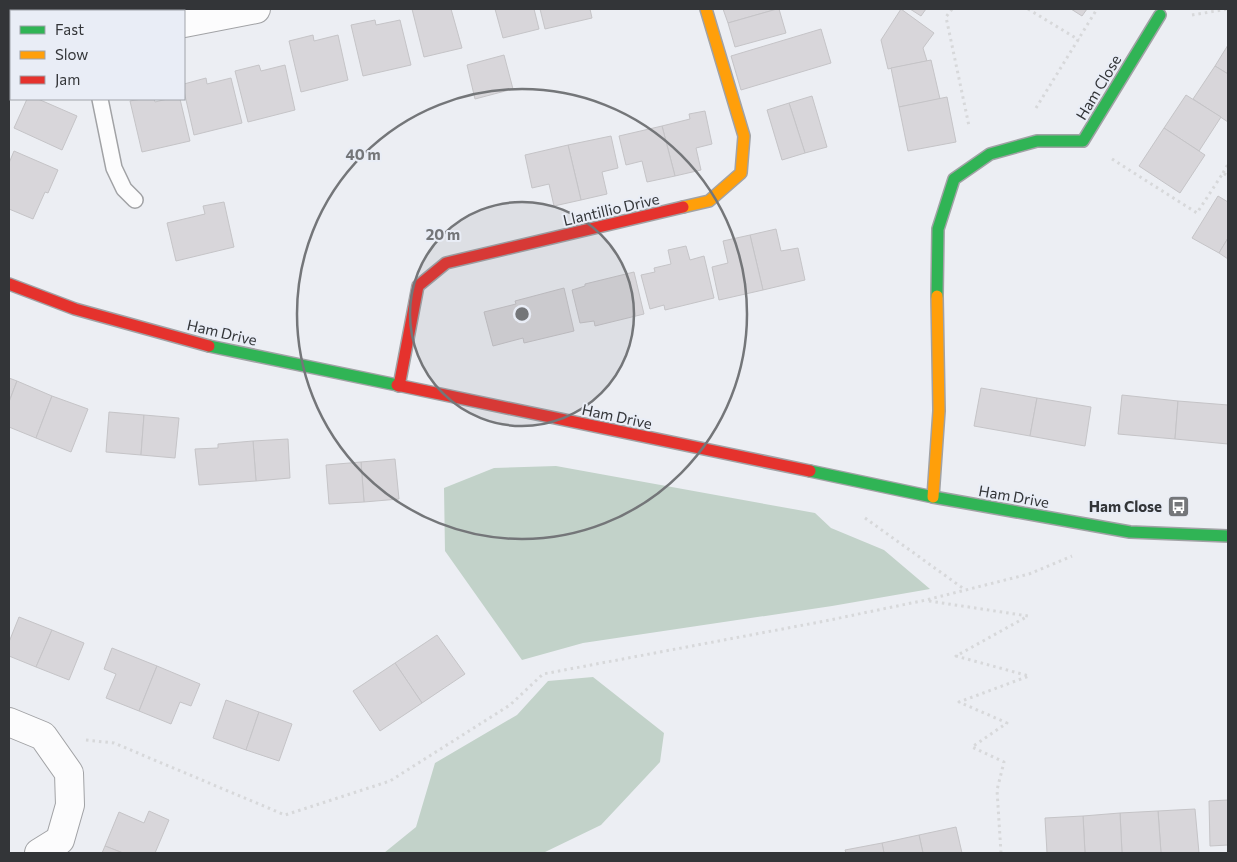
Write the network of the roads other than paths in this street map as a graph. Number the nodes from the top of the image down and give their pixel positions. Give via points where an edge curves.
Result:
1 (256, 9) edge
2 (706, 9) edge
3 (1160, 15) dead end
4 (185, 24) edge
5 (100, 100) edge
6 (135, 200) dead end
7 (9, 284) edge
8 (400, 386) junction
9 (932, 497) junction
10 (1228, 536) edge
11 (9, 722) edge
12 (39, 853) edge

1 - 4 street
2 - 8 street, Llantillio Drive via 744,136 741,173 709,201 446,263 418,286
3 - 9 street, Ham Close via 1083,141 1038,141 990,154 954,179 938,229 939,411
5 - 6 lane via 114,168 124,189
7 - 8 street, Ham Drive via 75,309 210,346
8 - 9 street, Ham Drive
9 - 10 street, Ham Drive via 1130,532
11 - 12 street via 43,736 69,773 70,805 60,840

